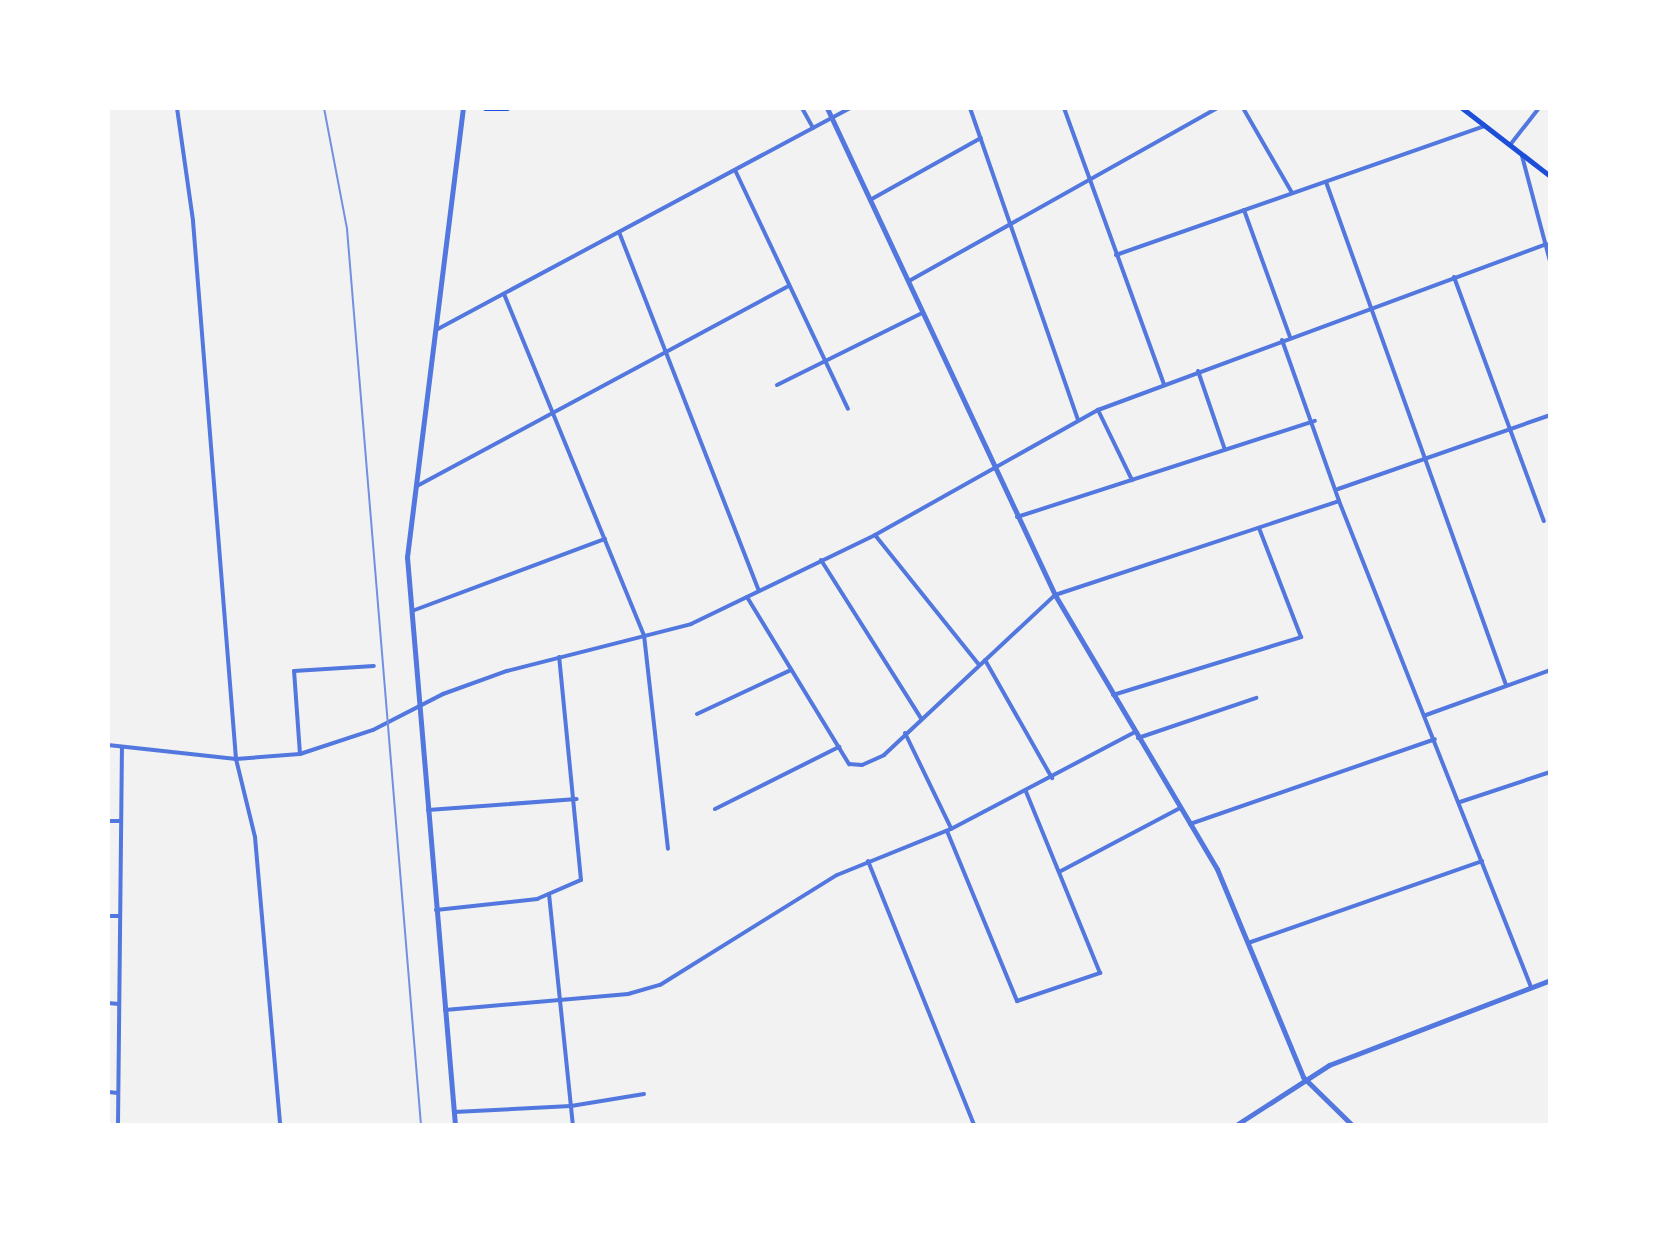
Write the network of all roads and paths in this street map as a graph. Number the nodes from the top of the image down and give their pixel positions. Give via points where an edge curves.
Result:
1 (177, 108) edge
2 (463, 108) edge
3 (485, 108) edge
4 (507, 108) edge
5 (802, 108) edge
6 (827, 108) edge
7 (850, 108) edge
8 (970, 108) edge
9 (1064, 108) edge
10 (1217, 108) edge
11 (1243, 108) edge
12 (1462, 108) edge
13 (1539, 108) edge
14 (832, 118) junction
15 (1485, 126) junction
16 (813, 128) junction
17 (981, 138) junction
18 (1510, 145) junction
19 (1522, 154) junction
20 (735, 170) junction
21 (1550, 176) edge
22 (1089, 180) junction
23 (1326, 182) junction
24 (1292, 193) junction
25 (870, 200) junction
26 (1244, 210) junction
27 (1010, 224) junction
28 (619, 232) junction
29 (1546, 244) junction
30 (1116, 255) junction
31 (1550, 261) edge
32 (1454, 277) junction
33 (907, 281) junction
34 (788, 286) junction
35 (504, 294) junction
36 (1371, 308) junction
37 (922, 313) junction
38 (436, 330) junction
39 (1290, 337) junction
40 (1282, 340) junction
41 (666, 352) junction
42 (822, 363) junction
43 (1198, 371) junction
44 (1164, 384) junction
45 (777, 385) dead end
46 (848, 409) dead end
47 (1098, 410) junction
48 (553, 413) junction
49 (1550, 415) edge
50 (1078, 420) junction
51 (1315, 421) junction
52 (1510, 429) junction
53 (1225, 450) junction
54 (1424, 459) junction
55 (992, 465) junction
56 (1132, 480) junction
57 (416, 487) junction
58 (1338, 489) junction
59 (1339, 501) junction
60 (1017, 517) junction
61 (1544, 521) dead end
62 (1259, 528) junction
63 (875, 535) junction
64 (605, 539) junction
65 (821, 560) junction
66 (759, 591) junction
67 (1055, 595) junction
68 (747, 597) junction
69 (412, 611) junction
70 (644, 635) junction
71 (559, 657) junction
72 (985, 660) junction
73 (979, 665) junction
74 (374, 666) dead end
75 (791, 670) junction
76 (1550, 670) edge
77 (1506, 685) junction
78 (1113, 695) junction
79 (1256, 698) dead end
80 (417, 707) junction
81 (697, 714) dead end
82 (1426, 715) junction
83 (921, 718) junction
84 (905, 733) junction
85 (1136, 735) junction
86 (1435, 739) junction
87 (108, 745) edge
88 (122, 747) junction
89 (839, 747) junction
90 (300, 754) junction
91 (236, 759) junction
92 (1550, 772) edge
93 (1052, 778) junction
94 (1026, 792) junction
95 (577, 799) junction
96 (1460, 802) junction
97 (1180, 808) junction
98 (715, 809) dead end
99 (427, 810) junction
100 (108, 821) edge
101 (121, 821) junction
102 (1190, 824) junction
103 (949, 830) junction
104 (668, 849) dead end
105 (868, 861) junction
106 (1482, 861) junction
107 (1059, 872) junction
108 (549, 894) junction
109 (436, 910) junction
110 (108, 916) edge
111 (120, 916) junction
112 (1248, 943) junction
113 (1550, 980) edge
114 (1531, 987) junction
115 (560, 1001) junction
116 (108, 1003) edge
117 (119, 1004) junction
118 (445, 1010) junction
119 (1303, 1077) junction
120 (108, 1092) edge
121 (118, 1093) junction
122 (644, 1094) dead end
123 (571, 1106) junction
124 (454, 1112) junction
125 (118, 1125) edge
126 (280, 1125) edge
127 (455, 1125) edge
128 (573, 1125) edge
129 (974, 1125) edge
130 (1236, 1125) edge
131 (1352, 1125) edge

1 - 91 street via 194,230
2 - 38 street
3 - 4 main road
5 - 16 street
6 - 14 street
7 - 14 street
8 - 17 street
9 - 22 street
10 - 22 street
11 - 24 street
12 - 15 main road
13 - 18 street
14 - 16 street
14 - 25 street
15 - 18 main road
15 - 23 street
16 - 20 street
17 - 25 street
17 - 27 street
18 - 19 main road
19 - 21 main road
19 - 29 street
20 - 28 street
20 - 34 street
22 - 27 street
22 - 30 street
23 - 24 street
23 - 36 street
24 - 26 street
25 - 33 street
26 - 30 street
26 - 39 street
27 - 33 street
27 - 50 street
28 - 35 street
28 - 41 street
29 - 31 street
29 - 32 street
30 - 44 street
32 - 36 street
32 - 52 street
33 - 37 street
34 - 41 street
34 - 42 street
35 - 38 street
35 - 48 street
36 - 39 street
36 - 54 street
37 - 42 street
37 - 55 street
38 - 57 street
39 - 40 street
40 - 43 street
40 - 51 street
41 - 48 street
41 - 66 street
42 - 45 street
42 - 46 street
43 - 44 street
43 - 53 street
44 - 47 street
47 - 50 street
47 - 56 street
48 - 57 street
48 - 64 street
49 - 52 street
50 - 55 street
51 - 53 street
51 - 58 street
52 - 54 street
52 - 61 street
53 - 56 street
54 - 58 street
54 - 77 street
55 - 60 street
55 - 63 street
56 - 60 street
57 - 69 street via 407,557
58 - 59 street
59 - 62 street
59 - 82 street
60 - 67 street
62 - 67 street
62 - 78 street via 1301,637
63 - 65 street
63 - 73 street
64 - 69 street
64 - 70 street
65 - 66 street
65 - 83 street
66 - 68 street
67 - 72 street
67 - 78 street
68 - 70 street via 691,624
68 - 75 street
69 - 80 street
70 - 71 street
70 - 104 street
71 - 80 street via 507,671
71 - 95 street
72 - 73 street
72 - 93 street
73 - 83 street
74 - 90 street via 294,671
75 - 81 street
75 - 89 street
76 - 77 street
77 - 82 street
78 - 85 street
79 - 85 street
80 - 90 street via 373,730
80 - 99 street
82 - 86 street
83 - 84 street
84 - 89 street via 878,760 849,764
84 - 103 street
85 - 93 street
85 - 97 street
86 - 96 street
86 - 102 street
87 - 88 street
88 - 91 street
88 - 101 street
89 - 98 street
90 - 91 street
91 - 126 street via 255,837
92 - 96 street
93 - 94 street
94 - 103 street
94 - 107 street
95 - 99 street
95 - 108 street via 581,880
96 - 106 street
97 - 102 street
97 - 107 street
99 - 109 street
100 - 101 street
101 - 111 street
102 - 112 street via 1217,869
103 - 105 street
103 - 107 street via 1017,1001 1101,972
105 - 115 street via 812,889 660,985
105 - 129 street
106 - 112 street
106 - 114 street
108 - 109 street
108 - 115 street
109 - 118 street
110 - 111 street
111 - 117 street
112 - 119 street
113 - 114 street
114 - 119 street
115 - 118 street
115 - 123 street
116 - 117 street
117 - 121 street
118 - 124 street
119 - 130 street
119 - 131 street
120 - 121 street
121 - 125 street
122 - 123 street
123 - 124 street
123 - 128 street
124 - 127 street

